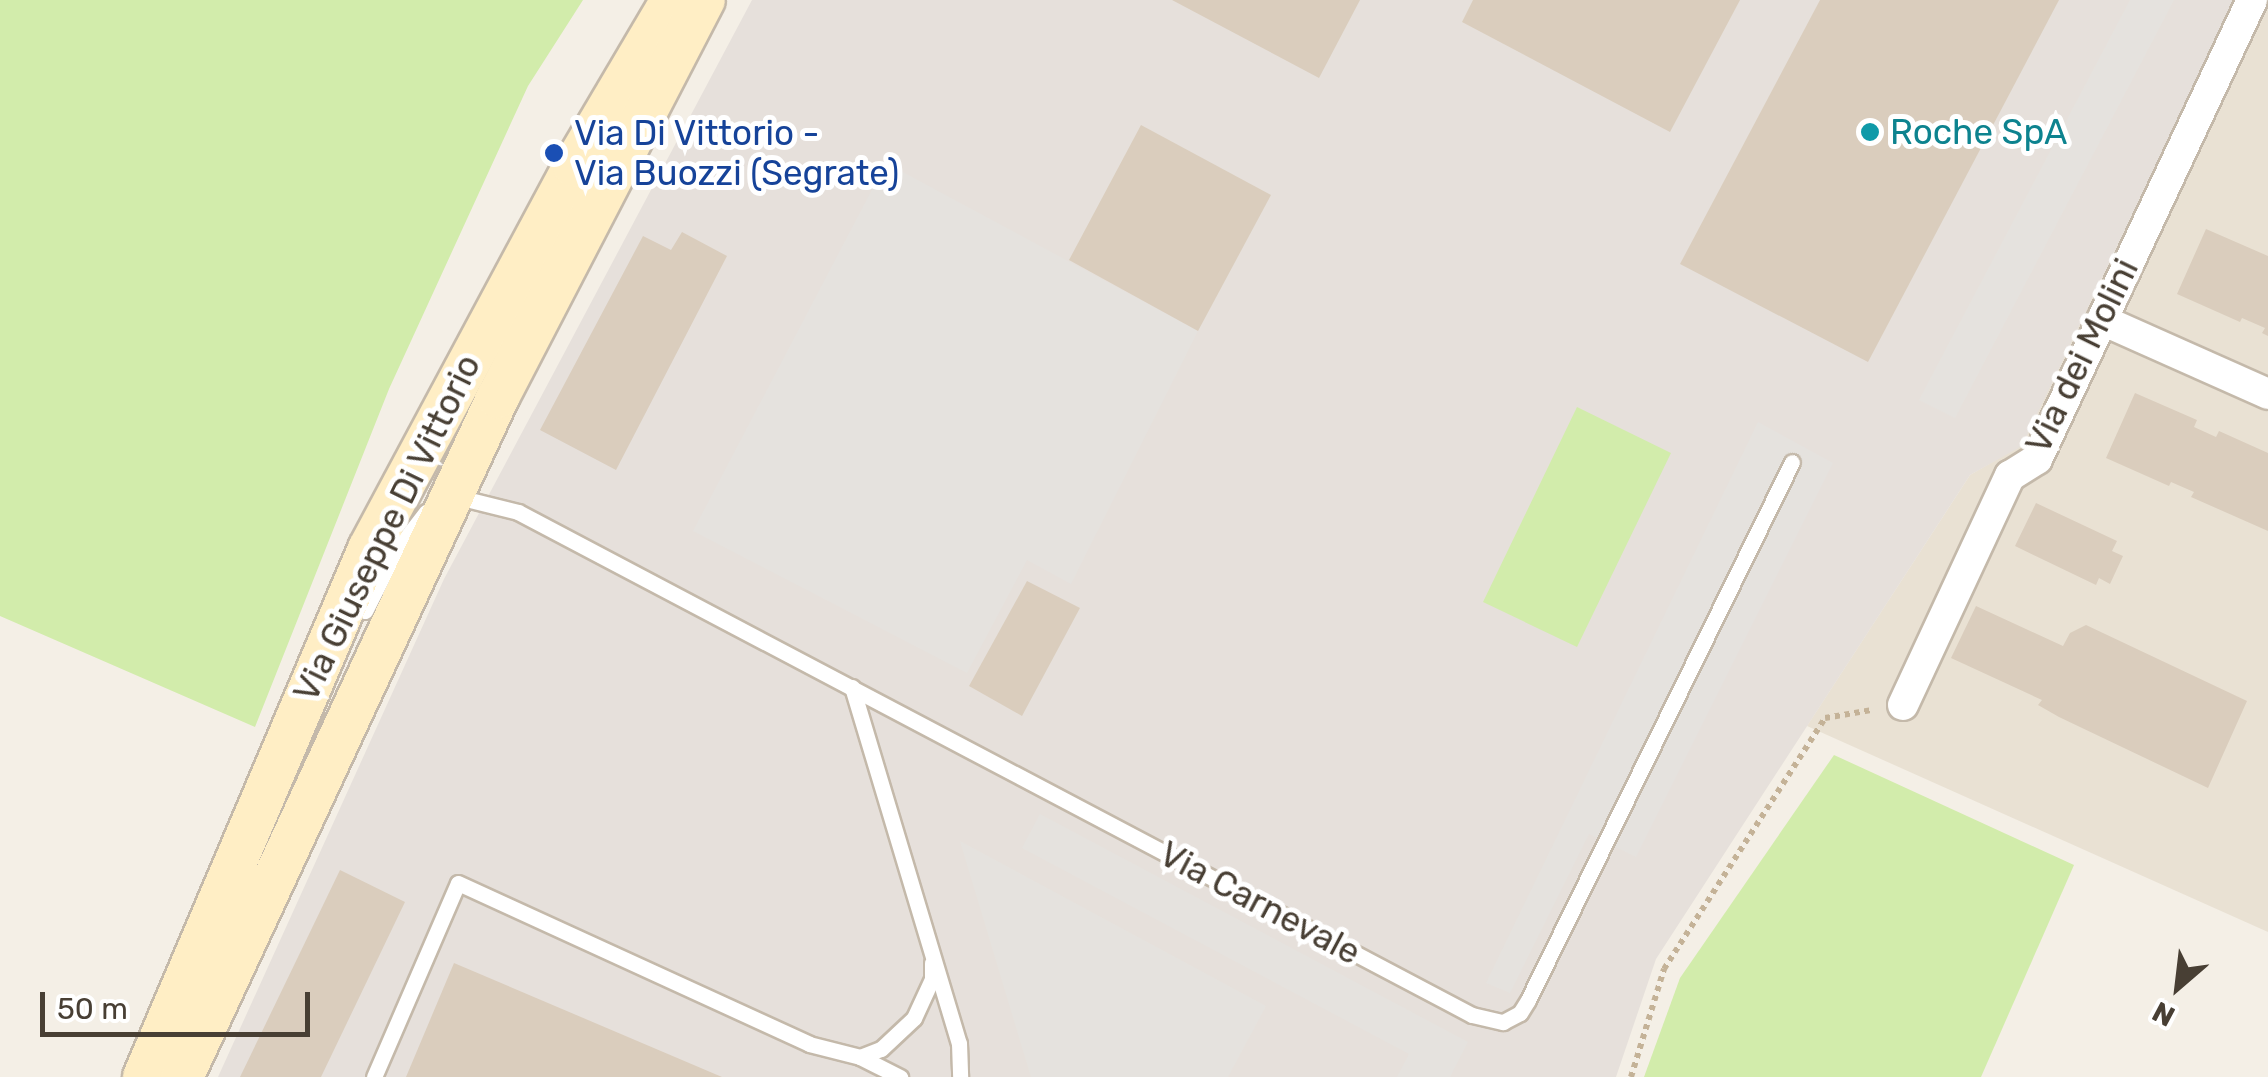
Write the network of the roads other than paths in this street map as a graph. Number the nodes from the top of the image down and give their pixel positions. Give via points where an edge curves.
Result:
1 (672, 0) edge
2 (704, 0) edge
3 (2252, 0) edge
4 (2102, 320) junction
5 (2268, 394) edge
6 (1792, 462) dead end
7 (452, 496) junction
8 (361, 620) dead end
9 (852, 687) junction
10 (1903, 705) road end
11 (320, 709) dead end
12 (232, 868) junction
13 (932, 957) junction
14 (860, 1057) junction
15 (144, 1077) edge
16 (182, 1077) edge
17 (374, 1077) edge
18 (900, 1077) edge
19 (960, 1077) edge

1 - 12 main road, Via Giuseppe Di Vittorio via 556,198 369,549
2 - 7 main road, Via Giuseppe Di Vittorio
3 - 4 street, Via dei Molini
4 - 5 street
4 - 10 street, Via dei Molini via 2038,459 2010,476
6 - 9 lane, Via Carnevale via 1528,1000 1503,1022 1472,1015
7 - 8 lane via 424,513 395,552
7 - 9 lane, Via Carnevale via 518,512
7 - 16 main road, Via Giuseppe Di Vittorio
9 - 13 lane
11 - 12 lane via 261,839
12 - 15 main road, Via Giuseppe Di Vittorio
13 - 14 lane via 932,979 914,1018 880,1049
13 - 19 lane via 959,1044
14 - 17 lane via 810,1044 458,883
14 - 18 lane

